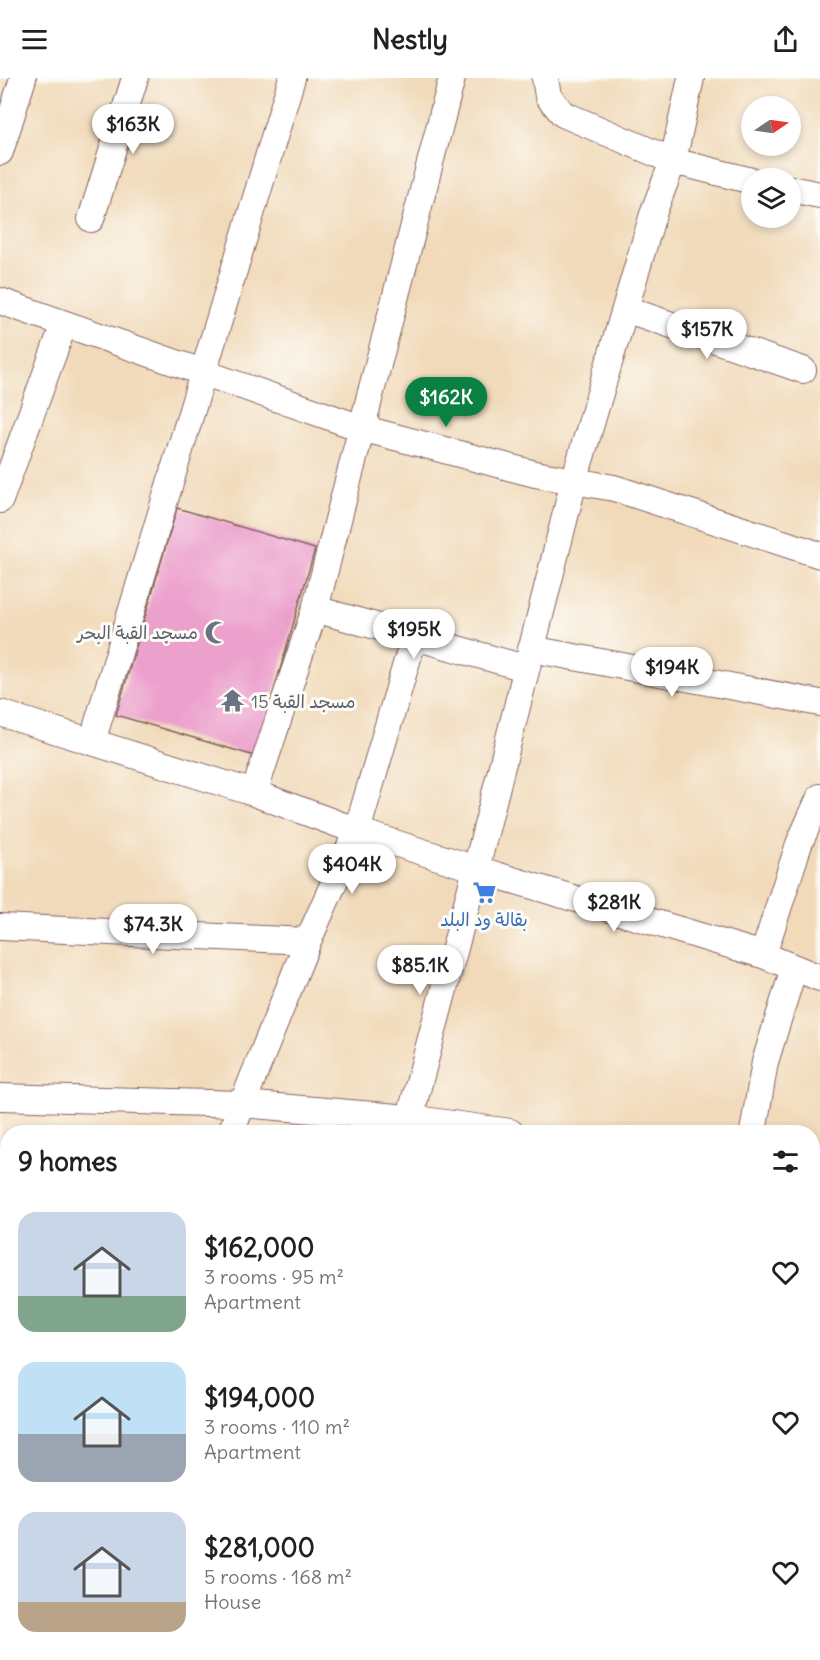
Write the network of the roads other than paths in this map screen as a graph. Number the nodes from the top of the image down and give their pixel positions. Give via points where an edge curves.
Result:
1 (23, 78) edge
2 (135, 78) edge
3 (292, 78) edge
4 (453, 78) edge
5 (546, 78) edge
6 (691, 78) edge
7 (0, 152) edge
8 (673, 160) junction
9 (741, 178) edge
10 (801, 191) edge
11 (820, 195) edge
12 (91, 219) dead end
13 (0, 301) edge
14 (625, 309) junction
15 (64, 324) junction
16 (803, 370) dead end
17 (205, 373) junction
18 (361, 428) junction
19 (574, 481) junction
20 (0, 500) edge
21 (820, 555) edge
22 (315, 609) junction
23 (414, 637) junction
24 (528, 659) junction
25 (820, 703) edge
26 (1, 719) edge
27 (92, 742) junction
28 (254, 793) junction
29 (820, 797) edge
30 (357, 831) junction
31 (476, 869) junction
32 (0, 927) edge
33 (308, 941) junction
34 (763, 955) junction
35 (794, 968) junction
36 (820, 978) edge
37 (0, 1097) edge
38 (242, 1104) junction
39 (234, 1125) edge
40 (408, 1125) edge
41 (754, 1125) edge

1 - 7 street
2 - 12 street
3 - 17 street
4 - 18 street
5 - 8 street via 548,96 563,114
6 - 8 street
8 - 9 street
8 - 14 street
10 - 11 street
13 - 15 street
14 - 16 street
14 - 19 street
15 - 17 street
15 - 20 street
17 - 18 street
17 - 27 street
18 - 19 street
18 - 22 street
19 - 21 street via 614,488
19 - 24 street
22 - 23 street
22 - 28 street
23 - 24 street
23 - 30 street
24 - 25 street
24 - 31 street
26 - 27 street
27 - 28 street
28 - 30 street
29 - 34 street via 799,844
30 - 31 street
30 - 33 street
31 - 34 street
31 - 40 street
32 - 33 street
33 - 38 street
34 - 35 street
35 - 36 street
35 - 41 street via 765,1062
37 - 38 street
38 - 39 street
38 - 40 street

